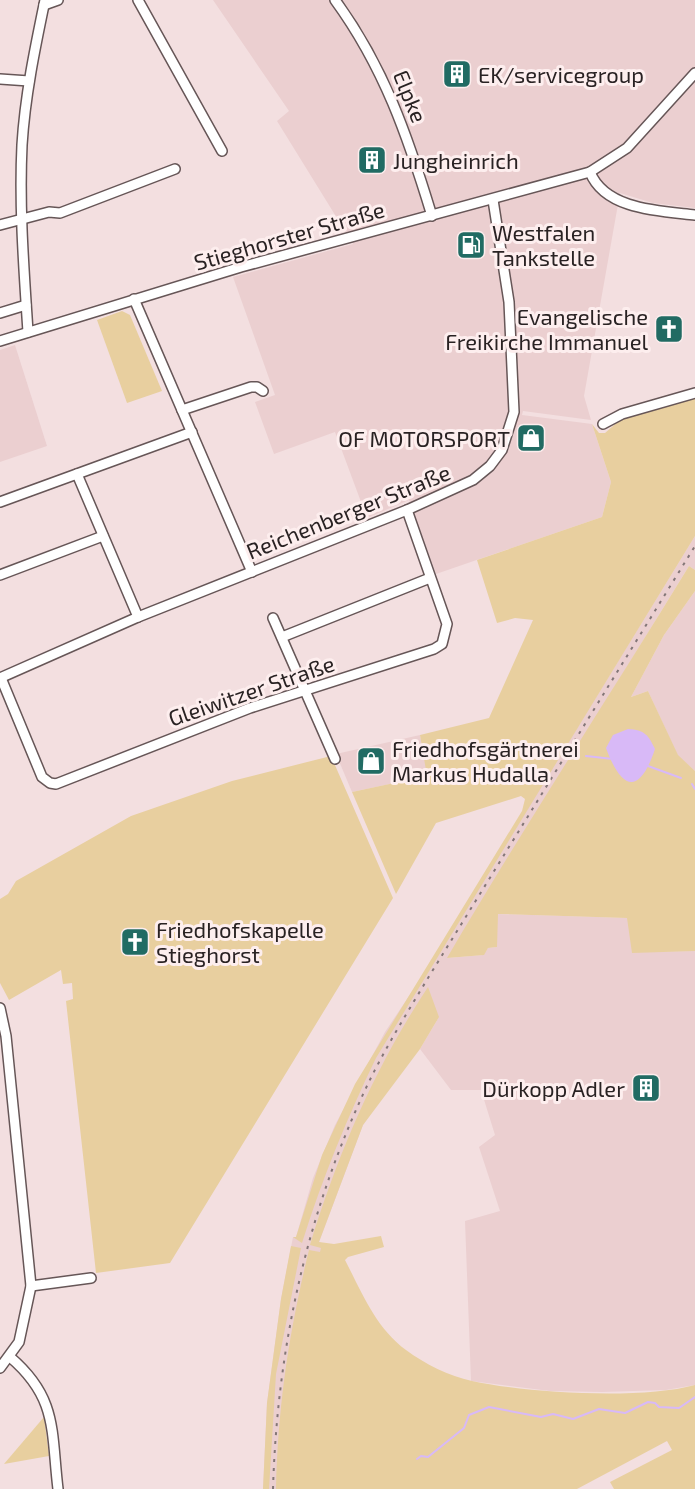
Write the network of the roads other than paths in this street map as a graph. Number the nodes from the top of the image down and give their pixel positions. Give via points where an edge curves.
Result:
1 (58, 0) edge
2 (138, 0) edge
3 (335, 0) edge
4 (44, 3) edge
5 (695, 73) edge
6 (0, 79) edge
7 (29, 81) junction
8 (222, 151) dead end
9 (175, 169) dead end
10 (590, 172) junction
11 (493, 200) junction
12 (695, 215) edge
13 (432, 216) junction
14 (22, 222) junction
15 (0, 225) edge
16 (134, 299) junction
17 (26, 304) junction
18 (0, 313) edge
19 (28, 333) junction
20 (0, 341) edge
21 (263, 391) dead end
22 (695, 393) edge
23 (182, 410) junction
24 (603, 424) dead end
25 (192, 432) junction
26 (77, 474) junction
27 (0, 502) edge
28 (407, 510) junction
29 (103, 536) junction
30 (252, 572) junction
31 (0, 575) edge
32 (430, 578) junction
33 (138, 618) junction
34 (273, 618) dead end
35 (282, 637) junction
36 (0, 678) edge
37 (306, 691) junction
38 (334, 759) dead end
39 (0, 1008) edge
40 (91, 1278) dead end
41 (31, 1286) junction
42 (10, 1357) junction
43 (0, 1368) edge
44 (58, 1489) edge

1 - 4 street
2 - 8 street
3 - 13 street, Elpke via 361,36 385,81
4 - 7 street
5 - 10 street, Stieghorster Straße via 627,148
6 - 7 street
7 - 14 street via 22,147
9 - 14 street via 60,213 49,212
10 - 11 street, Stieghorster Straße
10 - 12 street via 597,188 616,199 653,210
11 - 13 street, Stieghorster Straße
11 - 28 street, Reichenberger Straße via 509,302 514,374 510,430 490,466 472,480
13 - 16 street, Stieghorster Straße
14 - 15 street
14 - 17 street
16 - 19 street, Stieghorster Straße
16 - 23 street
17 - 18 street
17 - 19 street
19 - 20 street, Stieghorster Straße
21 - 23 street via 251,387
22 - 24 street via 622,414
23 - 25 street
25 - 26 street
25 - 30 street
26 - 27 street
26 - 29 street
28 - 30 street, Reichenberger Straße
28 - 32 street, Gleiwitzer Straße
29 - 31 street
29 - 33 street
30 - 33 street, Reichenberger Straße
32 - 35 street
32 - 37 street, Gleiwitzer Straße via 447,624 442,644
33 - 36 street, Reichenberger Straße
34 - 35 street
35 - 37 street
36 - 37 street, Gleiwitzer Straße via 42,777 50,783
37 - 38 street
39 - 41 street
40 - 41 street
41 - 42 street via 22,1333
42 - 43 street
42 - 44 street via 35,1380 49,1408

